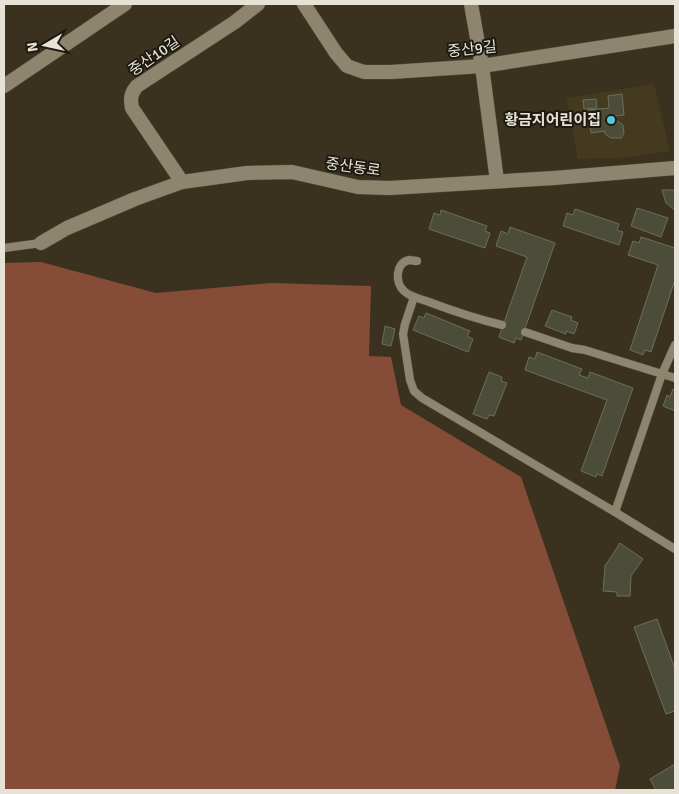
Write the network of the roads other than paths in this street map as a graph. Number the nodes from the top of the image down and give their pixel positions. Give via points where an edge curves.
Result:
1 (125, 4) edge
2 (258, 4) edge
3 (304, 4) edge
4 (471, 4) edge
5 (675, 36) edge
6 (482, 66) junction
7 (4, 86) edge
8 (675, 168) edge
9 (496, 181) junction
10 (182, 182) junction
11 (41, 244) joint
12 (4, 248) edge
13 (417, 261) dead end
14 (414, 297) junction
15 (502, 325) dead end
16 (525, 332) dead end
17 (675, 345) edge
18 (662, 374) junction
19 (675, 378) edge
20 (614, 512) junction
21 (675, 550) edge

1 - 7 street
2 - 10 street, 중산10길 via 132,92 132,108
3 - 6 street, 중산9길 via 347,66 364,72
4 - 6 street
5 - 6 street, 중산9길
6 - 9 street
8 - 9 street, 중산동로
9 - 10 street, 중산동로 via 366,187 292,172 248,173
10 - 11 street, 중산동로 via 75,224
11 - 12 lane
13 - 14 lane via 403,263 398,271 398,283 404,292
14 - 15 lane
14 - 20 lane via 403,334 414,391
16 - 18 lane
17 - 18 lane
18 - 19 lane
18 - 20 lane
20 - 21 lane

